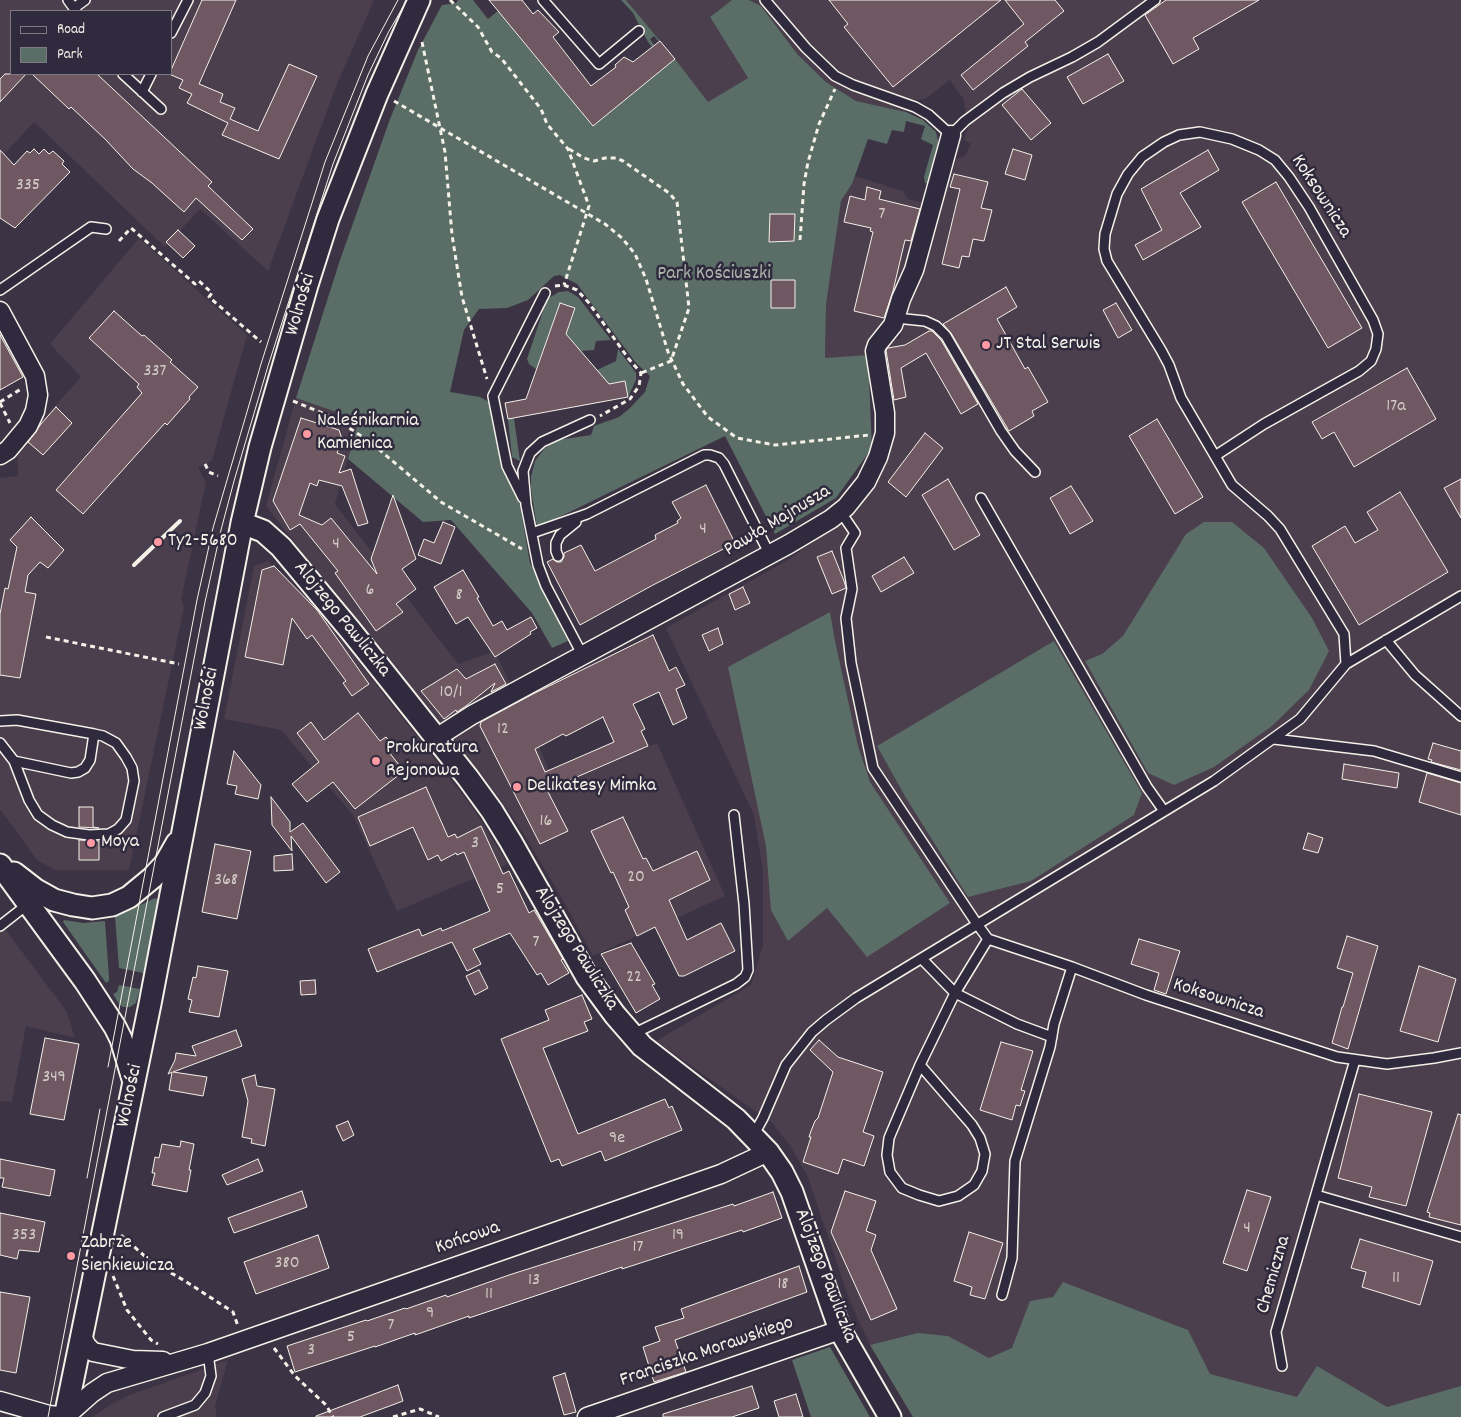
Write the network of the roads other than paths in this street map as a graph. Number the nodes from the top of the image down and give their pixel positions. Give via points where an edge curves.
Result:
1 (85, 0) edge
2 (188, 0) edge
3 (419, 0) edge
4 (543, 0) edge
5 (765, 0) edge
6 (1155, 0) edge
7 (73, 6) edge
8 (639, 30) dead end
9 (172, 31) edge
10 (124, 75) edge
11 (150, 75) edge
12 (142, 92) junction
13 (161, 110) dead end
14 (952, 135) junction
15 (106, 229) dead end
16 (0, 290) edge
17 (545, 294) road end
18 (0, 311) edge
19 (896, 318) junction
20 (590, 420) road end
21 (0, 455) edge
22 (1215, 456) junction
23 (1034, 472) dead end
24 (981, 498) dead end
25 (526, 505) junction
26 (840, 511) junction
27 (587, 514) junction
28 (242, 523) junction
29 (532, 533) junction
30 (770, 555) junction
31 (558, 556) dead end
32 (1461, 596) edge
33 (1386, 640) junction
34 (583, 657) junction
35 (1346, 664) junction
36 (1461, 716) edge
37 (0, 721) edge
38 (94, 734) junction
39 (436, 738) junction
40 (1274, 739) junction
41 (0, 743) edge
42 (14, 761) junction
43 (1461, 777) edge
44 (1164, 811) junction
45 (734, 815) dead end
46 (185, 824) junction
47 (0, 864) edge
48 (28, 904) junction
49 (976, 924) junction
50 (0, 926) edge
51 (988, 939) junction
52 (922, 959) junction
53 (1072, 967) junction
54 (955, 993) junction
55 (96, 997) junction
56 (150, 1004) junction
57 (632, 1034) junction
58 (1052, 1037) junction
59 (1461, 1053) edge
60 (1355, 1060) junction
61 (920, 1065) junction
62 (134, 1082) junction
63 (753, 1136) junction
64 (768, 1152) junction
65 (1316, 1195) junction
66 (1461, 1237) edge
67 (1002, 1295) dead end
68 (840, 1330) junction
69 (81, 1335) junction
70 (208, 1353) junction
71 (181, 1362) junction
72 (1282, 1366) dead end
73 (0, 1400) edge
74 (65, 1417) edge
75 (164, 1417) edge
76 (587, 1417) edge
77 (890, 1417) edge

1 - 7 lane
2 - 9 lane
3 - 28 street, Wolności via 377,94 328,219 263,439
4 - 8 lane via 599,64
5 - 14 lane via 821,64 840,78 915,107
6 - 14 lane via 1089,47 1003,93 965,121
10 - 12 lane
11 - 12 lane
12 - 13 lane
14 - 19 street, Pawła Majnusza via 914,270
15 - 16 lane via 91,227
17 - 25 lane via 493,396 507,466
18 - 21 street via 34,376 38,395 28,426
19 - 23 lane via 926,321 946,336 1001,430
19 - 26 street, Pawła Majnusza via 875,351 885,413 878,457 866,482
20 - 25 lane via 542,442 530,453 523,471
22 - 22 lane, Koksownicza via 1272,419 1359,371 1371,361 1378,334 1309,207 1275,160 1232,139 1200,132 1179,134 1142,157 1117,194 1104,248 1107,261 1161,350 1181,398
22 - 35 lane, Koksownicza via 1232,486 1280,529 1344,634
24 - 44 lane via 1147,787
25 - 29 lane
26 - 30 street, Pawła Majnusza
26 - 49 lane via 855,533 846,548 852,589 846,618 851,663 873,768
27 - 29 lane
27 - 30 lane via 710,455 724,464
27 - 31 lane via 560,535 556,543
28 - 39 street, Alojzego Pawliczka via 263,531 281,547
28 - 46 street, Wolności
29 - 34 lane via 546,586
30 - 34 street, Pawła Majnusza
32 - 33 lane
33 - 35 lane
33 - 36 lane via 1415,675
34 - 39 street, Pawła Majnusza via 472,715
35 - 40 lane via 1300,719
37 - 38 lane via 17,720
38 - 42 lane via 90,760 78,772
38 - 42 lane via 116,743 129,763 134,781 126,820 108,834 67,832 38,815
39 - 57 street, Alojzego Pawliczka via 492,811 588,977
40 - 43 lane via 1374,750
40 - 44 lane
41 - 42 lane
44 - 49 lane
45 - 57 lane via 744,904 748,970 745,977
46 - 47 street via 165,864 129,897 112,905 92,908 54,900
46 - 56 street, Wolności
47 - 48 street
48 - 50 lane
48 - 55 street
49 - 51 lane
49 - 52 lane
51 - 53 lane, Koksownicza
51 - 54 lane
52 - 54 lane
52 - 63 lane via 856,998 812,1032 786,1065
53 - 58 lane
53 - 60 lane, Koksownicza via 1155,998
54 - 58 lane via 1017,1024
54 - 61 lane
55 - 56 street via 124,1018 135,1017
55 - 62 street via 121,1039
56 - 62 street, Wolności
57 - 63 street, Alojzego Pawliczka via 642,1046
58 - 67 lane via 1015,1161 1012,1258
59 - 60 lane, Koksownicza via 1387,1064
60 - 65 lane, Chemiczna
61 - 61 lane via 889,1138 887,1155 890,1172 902,1188 939,1201 958,1196 974,1185 982,1171 985,1154 972,1125
62 - 69 street, Wolności
63 - 64 street, Alojzego Pawliczka
64 - 68 street, Alojzego Pawliczka via 792,1192
64 - 70 street, Końcowa via 721,1174
65 - 66 lane
65 - 72 lane, Chemiczna via 1276,1332
68 - 76 street, Franciszka Morawskiego
68 - 77 street, Alojzego Pawliczka
69 - 71 street, Końcowa via 93,1352 132,1360
69 - 74 street, Wolności
70 - 71 street, Końcowa
70 - 75 lane via 211,1376 205,1393 195,1405
71 - 74 street, Końcowa via 107,1383
73 - 74 street

